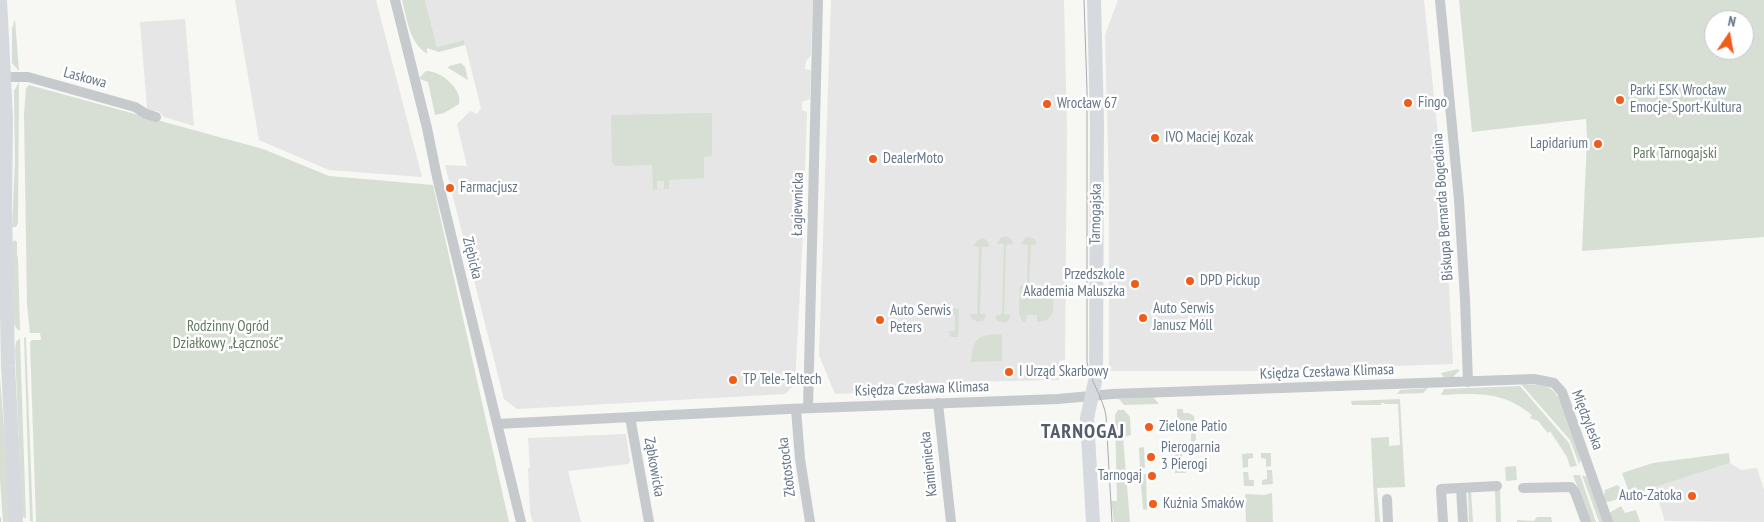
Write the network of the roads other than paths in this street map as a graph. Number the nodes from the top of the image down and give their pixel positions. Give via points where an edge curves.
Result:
1 (0, 0) edge
2 (395, 0) edge
3 (818, 0) edge
4 (1094, 0) edge
5 (1440, 0) edge
6 (4, 77) junction
7 (156, 116) dead end
8 (3, 195) edge
9 (1468, 382) junction
10 (1092, 396) junction
11 (938, 403) junction
12 (808, 408) junction
13 (796, 409) junction
14 (630, 417) junction
15 (497, 424) junction
16 (1497, 486) dead end
17 (1461, 488) junction
18 (1523, 488) dead end
19 (1387, 499) dead end
20 (16, 522) edge
21 (521, 522) edge
22 (649, 522) edge
23 (810, 522) edge
24 (951, 522) edge
25 (1093, 522) edge
26 (1388, 522) edge
27 (1443, 522) edge
28 (1463, 522) edge
29 (1586, 522) edge
30 (1608, 522) edge

1 - 6 main road
2 - 15 street, Ziębicka
3 - 12 street, Łagiewnicka
4 - 10 main road, Tarnogajska via 1096,376
5 - 9 street, Biskupa Bernarda Bogedaina via 1459,200
6 - 7 street, Laskowa via 28,78 135,107
6 - 8 main road
8 - 20 main road
9 - 10 street, Księdza Czesława Klimasa
9 - 30 street, Międzyleska via 1534,379 1554,383 1566,401
10 - 11 street, Księdza Czesława Klimasa
10 - 25 main road, Tarnogajska via 1087,418
11 - 12 street, Księdza Czesława Klimasa
11 - 24 street, Kamieniecka
12 - 13 street, Księdza Czesława Klimasa
13 - 14 street, Księdza Czesława Klimasa
13 - 23 street, Złotostocka
14 - 15 street, Księdza Czesława Klimasa
14 - 22 street, Ząbkowicka
15 - 21 street, Ziębicka
16 - 17 street
17 - 27 street via 1441,489
17 - 28 street
18 - 29 street via 1570,487
19 - 26 street

